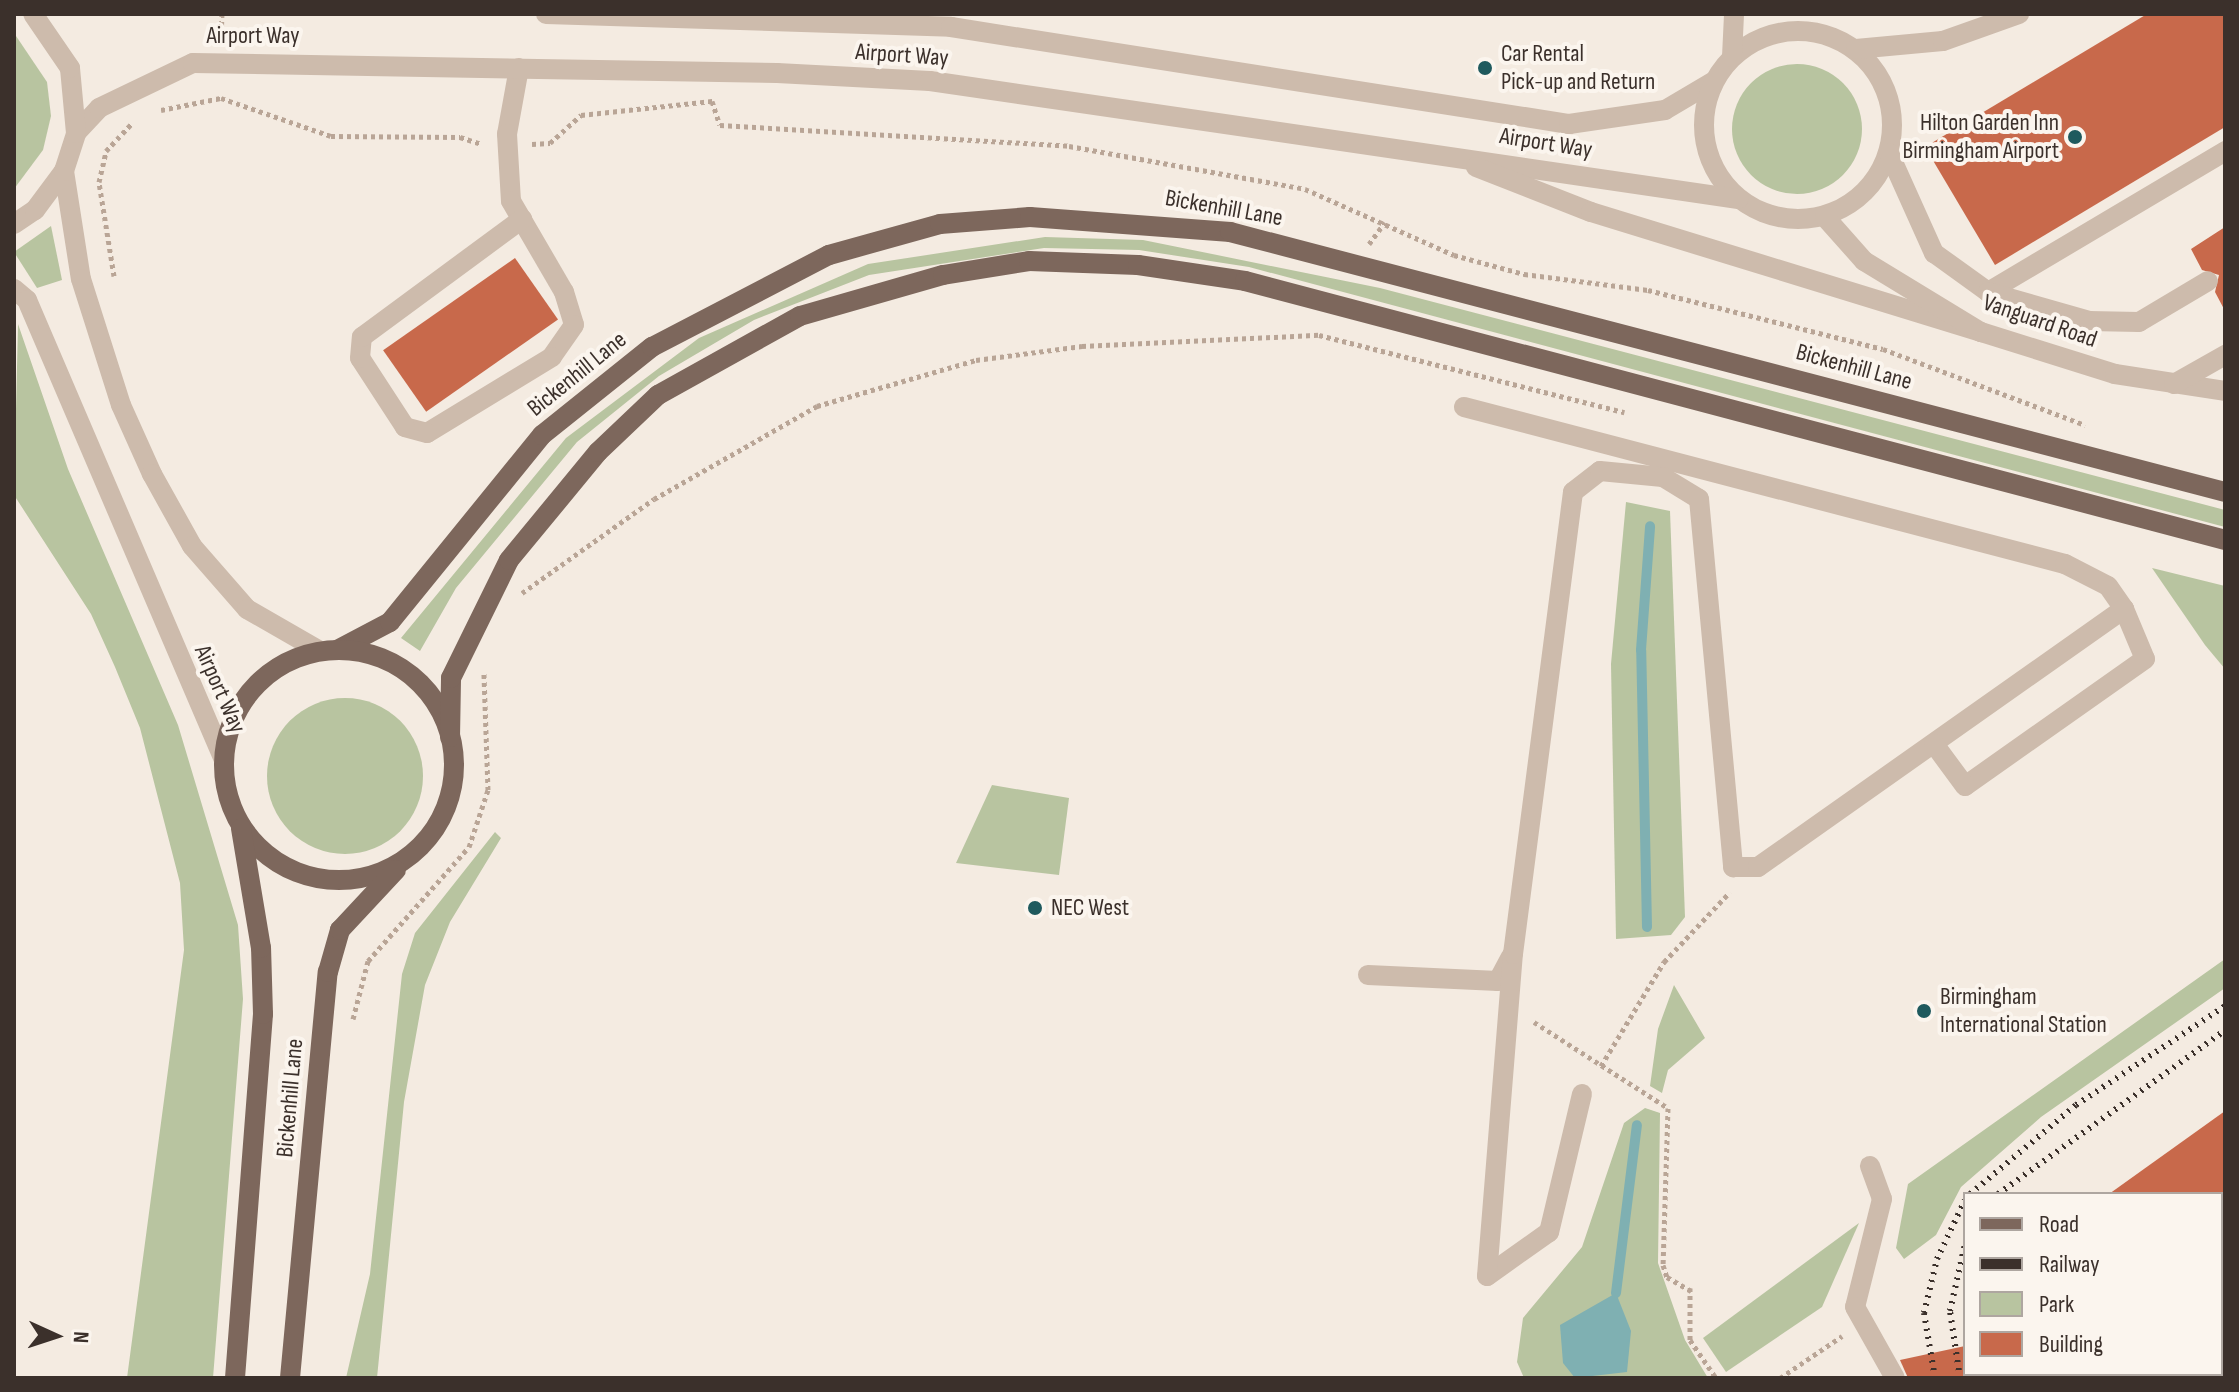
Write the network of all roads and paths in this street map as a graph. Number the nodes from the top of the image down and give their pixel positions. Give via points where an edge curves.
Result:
1 (33, 14) edge
2 (546, 14) edge
3 (1734, 14) edge
4 (2019, 14) edge
5 (822, 19) edge
6 (1801, 22) edge
7 (1856, 49) junction
8 (1732, 57) junction
9 (519, 68) junction
10 (1714, 81) junction
11 (146, 114) dead end
12 (137, 120) dead end
13 (76, 133) junction
14 (508, 144) junction
15 (2225, 151) edge
16 (1889, 153) junction
17 (1445, 154) junction
18 (64, 171) junction
19 (1738, 199) junction
20 (1825, 217) junction
21 (522, 219) junction
22 (14, 224) edge
23 (114, 276) dead end
24 (2208, 281) dead end
25 (14, 289) edge
26 (1988, 292) junction
27 (1981, 332) junction
28 (2225, 355) edge
29 (2174, 384) junction
30 (2225, 391) edge
31 (1464, 407) dead end
32 (1643, 416) dead end
33 (2090, 427) dead end
34 (2225, 492) edge
35 (2225, 540) edge
36 (515, 606) dead end
37 (2124, 609) junction
38 (328, 651) junction
39 (484, 666) dead end
40 (450, 737) junction
41 (1934, 744) junction
42 (224, 760) junction
43 (241, 826) junction
44 (413, 854) junction
45 (1745, 867) junction
46 (1513, 954) junction
47 (1368, 975) dead end
48 (1509, 1007) junction
49 (352, 1023) dead end
50 (1602, 1064) junction
51 (1582, 1094) dead end
52 (1870, 1166) dead end
53 (1848, 1343) dead end
54 (235, 1378) edge
55 (290, 1378) edge
56 (1716, 1378) edge
57 (1780, 1378) edge
58 (1895, 1378) edge

1 - 13 street via 70,68
2 - 5 street, Airport Way
3 - 8 street
4 - 7 street via 1943,41
5 - 10 street, Airport Way via 951,27 1569,124 1665,110
6 - 7 street
6 - 8 street
7 - 16 street via 1880,76 1892,110
8 - 10 street
9 - 13 street, Airport Way via 193,63 99,108
9 - 14 street
9 - 17 street, Airport Way via 930,81
10 - 19 street via 1704,129 1713,167
11 - 14 path via 221,98 331,136 460,137
12 - 23 path via 106,151 99,182
13 - 18 street
14 - 21 street via 511,201
14 - 33 path via 550,143 581,115 712,101 720,125 1069,146 1305,189 1454,255 1524,274 1648,290 1883,349
15 - 26 street
16 - 20 street via 1868,191
16 - 26 street via 1934,253
17 - 19 street, Airport Way
17 - 27 street via 1591,212
18 - 22 street via 35,210
18 - 38 street via 81,279 121,405 152,474 192,546 247,609
19 - 20 street via 1790,220
20 - 27 street, Vanguard Road via 1864,261
21 - 21 street via 574,325 552,357 439,426 427,433 405,427 360,358 362,337
24 - 26 street via 2139,322 2089,321
25 - 42 street, Airport Way via 33,314
27 - 29 street, Vanguard Road via 2115,374
28 - 29 street
29 - 30 street, Vanguard Road
31 - 37 street via 2065,564 2108,586
32 - 36 path via 1319,335 1082,346 976,360 817,406 654,499 521,594
34 - 38 main road, Bickenhill Lane via 1230,232 1118,219 955,223 829,255 652,347 542,435 390,622
35 - 40 main road via 1245,281 1138,265 1029,261 943,275 800,316 658,395 598,452 509,560 451,678
37 - 41 street
37 - 41 street via 2145,659 2081,705 1965,786
38 - 40 main road via 367,653 408,674 439,708
38 - 42 main road via 277,669 243,701
39 - 49 path via 488,790 469,847 368,961
40 - 44 main road via 448,801
41 - 45 street via 1758,867
42 - 43 main road
43 - 44 main road via 271,857 321,879 385,871
43 - 54 main road, Bickenhill Lane via 261,948 263,1014
44 - 55 main road, Bickenhill Lane via 340,930 328,972
45 - 46 street via 1733,867 1699,499 1663,477 1600,471 1573,492
45 - 50 path via 1664,962
46 - 47 street via 1498,981
46 - 48 street
48 - 50 path
48 - 51 street via 1487,1276 1549,1232
50 - 56 path via 1668,1108 1663,1265 1667,1277 1691,1289 1690,1340
52 - 58 street via 1882,1199 1855,1307
53 - 57 path via 1843,1336

